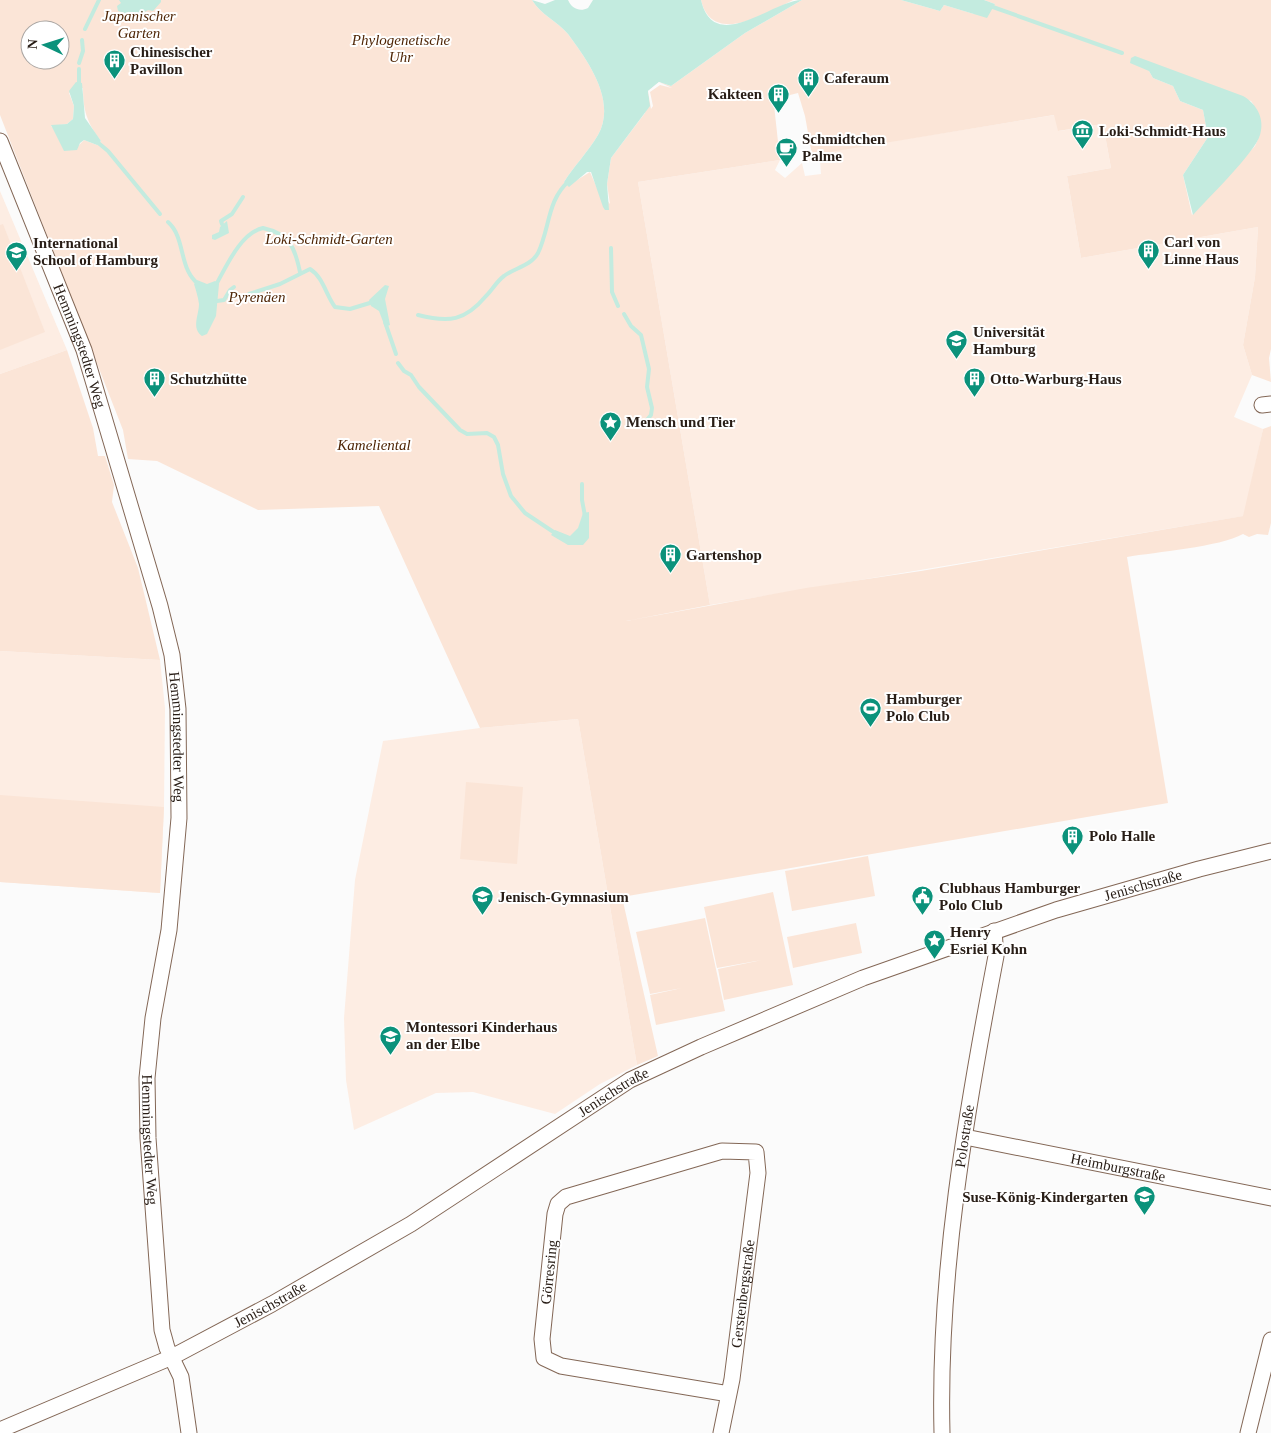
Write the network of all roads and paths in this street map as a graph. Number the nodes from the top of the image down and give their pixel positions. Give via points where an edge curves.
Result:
1 (0, 141) edge
2 (1271, 851) edge
3 (994, 931) junction
4 (965, 1137) junction
5 (756, 1152) joint
6 (1271, 1198) edge
7 (1271, 1340) edge
8 (172, 1357) junction
9 (729, 1394) junction
10 (0, 1430) edge
11 (189, 1433) edge
12 (721, 1433) edge
13 (942, 1433) edge
14 (1248, 1433) edge

1 - 8 street, Hemmingstedter Weg via 84,350 172,655 178,709 179,818 169,930 152,1018 147,1086 162,1330
2 - 3 street, Jenischstraße via 1072,905
3 - 4 street, Polostraße via 996,956
3 - 8 street, Jenischstraße via 863,978 630,1080 411,1224
4 - 6 street, Heimburgstraße
4 - 13 street, Polostraße via 958,1173 943,1315
5 - 9 street, Gerstenbergstraße via 758,1173
5 - 9 street, Görresring via 722,1151 654,1170 566,1198 558,1204 555,1214 542,1339 544,1358 561,1366
7 - 14 street
8 - 10 street, Jenischstraße
8 - 11 street, Hemmingstedter Weg via 181,1378
9 - 12 street, Gerstenbergstraße

